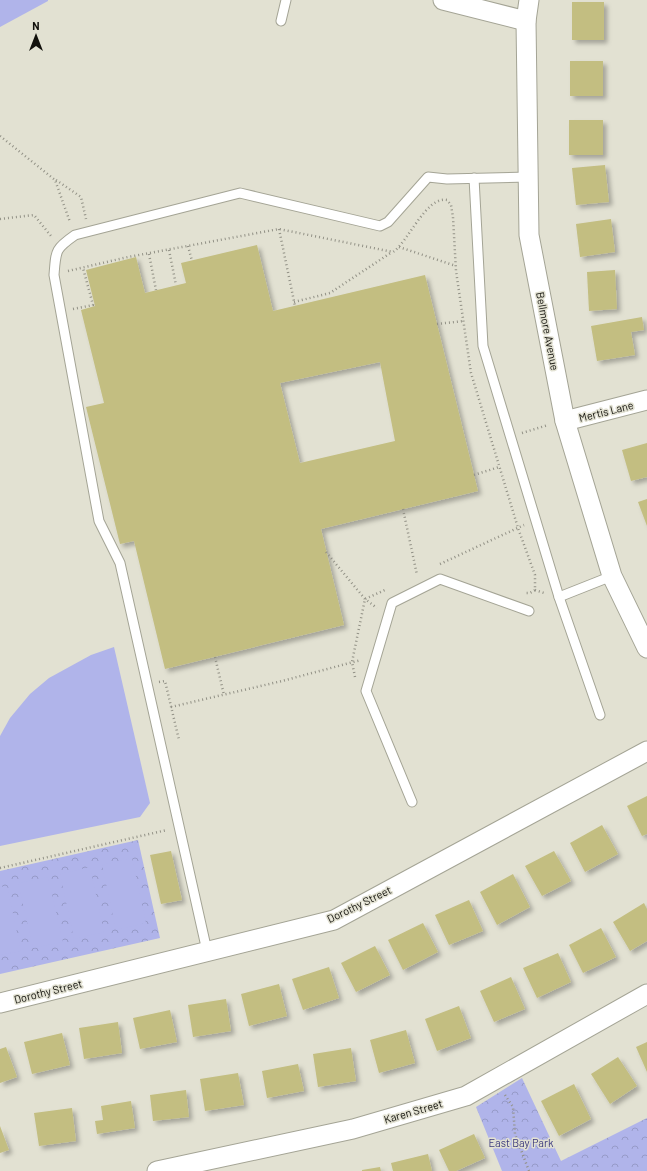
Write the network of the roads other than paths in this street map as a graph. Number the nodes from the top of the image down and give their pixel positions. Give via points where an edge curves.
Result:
1 (286, 0) edge
2 (443, 0) edge
3 (529, 0) edge
4 (281, 21) dead end
5 (526, 21) junction
6 (528, 177) junction
7 (474, 178) junction
8 (647, 400) edge
9 (557, 423) junction
10 (612, 576) junction
11 (559, 597) junction
12 (529, 611) dead end
13 (647, 648) edge
14 (600, 715) dead end
15 (647, 751) edge
16 (412, 802) dead end
17 (207, 951) junction
18 (647, 994) edge
19 (0, 1003) edge
20 (224, 1164) edge
21 (157, 1171) edge

1 - 4 lane
2 - 5 street
3 - 5 street, Bellmore Avenue
5 - 6 street, Bellmore Avenue
6 - 7 lane
6 - 9 street, Bellmore Avenue via 529,234
7 - 11 lane via 483,346
7 - 17 lane via 447,179 428,176 388,222 380,226 240,193 75,235 59,246 54,274 99,521 120,563
8 - 9 street, Mertis Lane
9 - 10 street, Bellmore Avenue
10 - 11 lane
10 - 13 street, Bellmore Avenue
11 - 14 lane
12 - 16 lane via 440,580 392,603 366,691
15 - 17 street, Dorothy Street via 334,920
17 - 19 street, Dorothy Street
18 - 20 street, Karen Street via 466,1096
20 - 21 street, Karen Street

